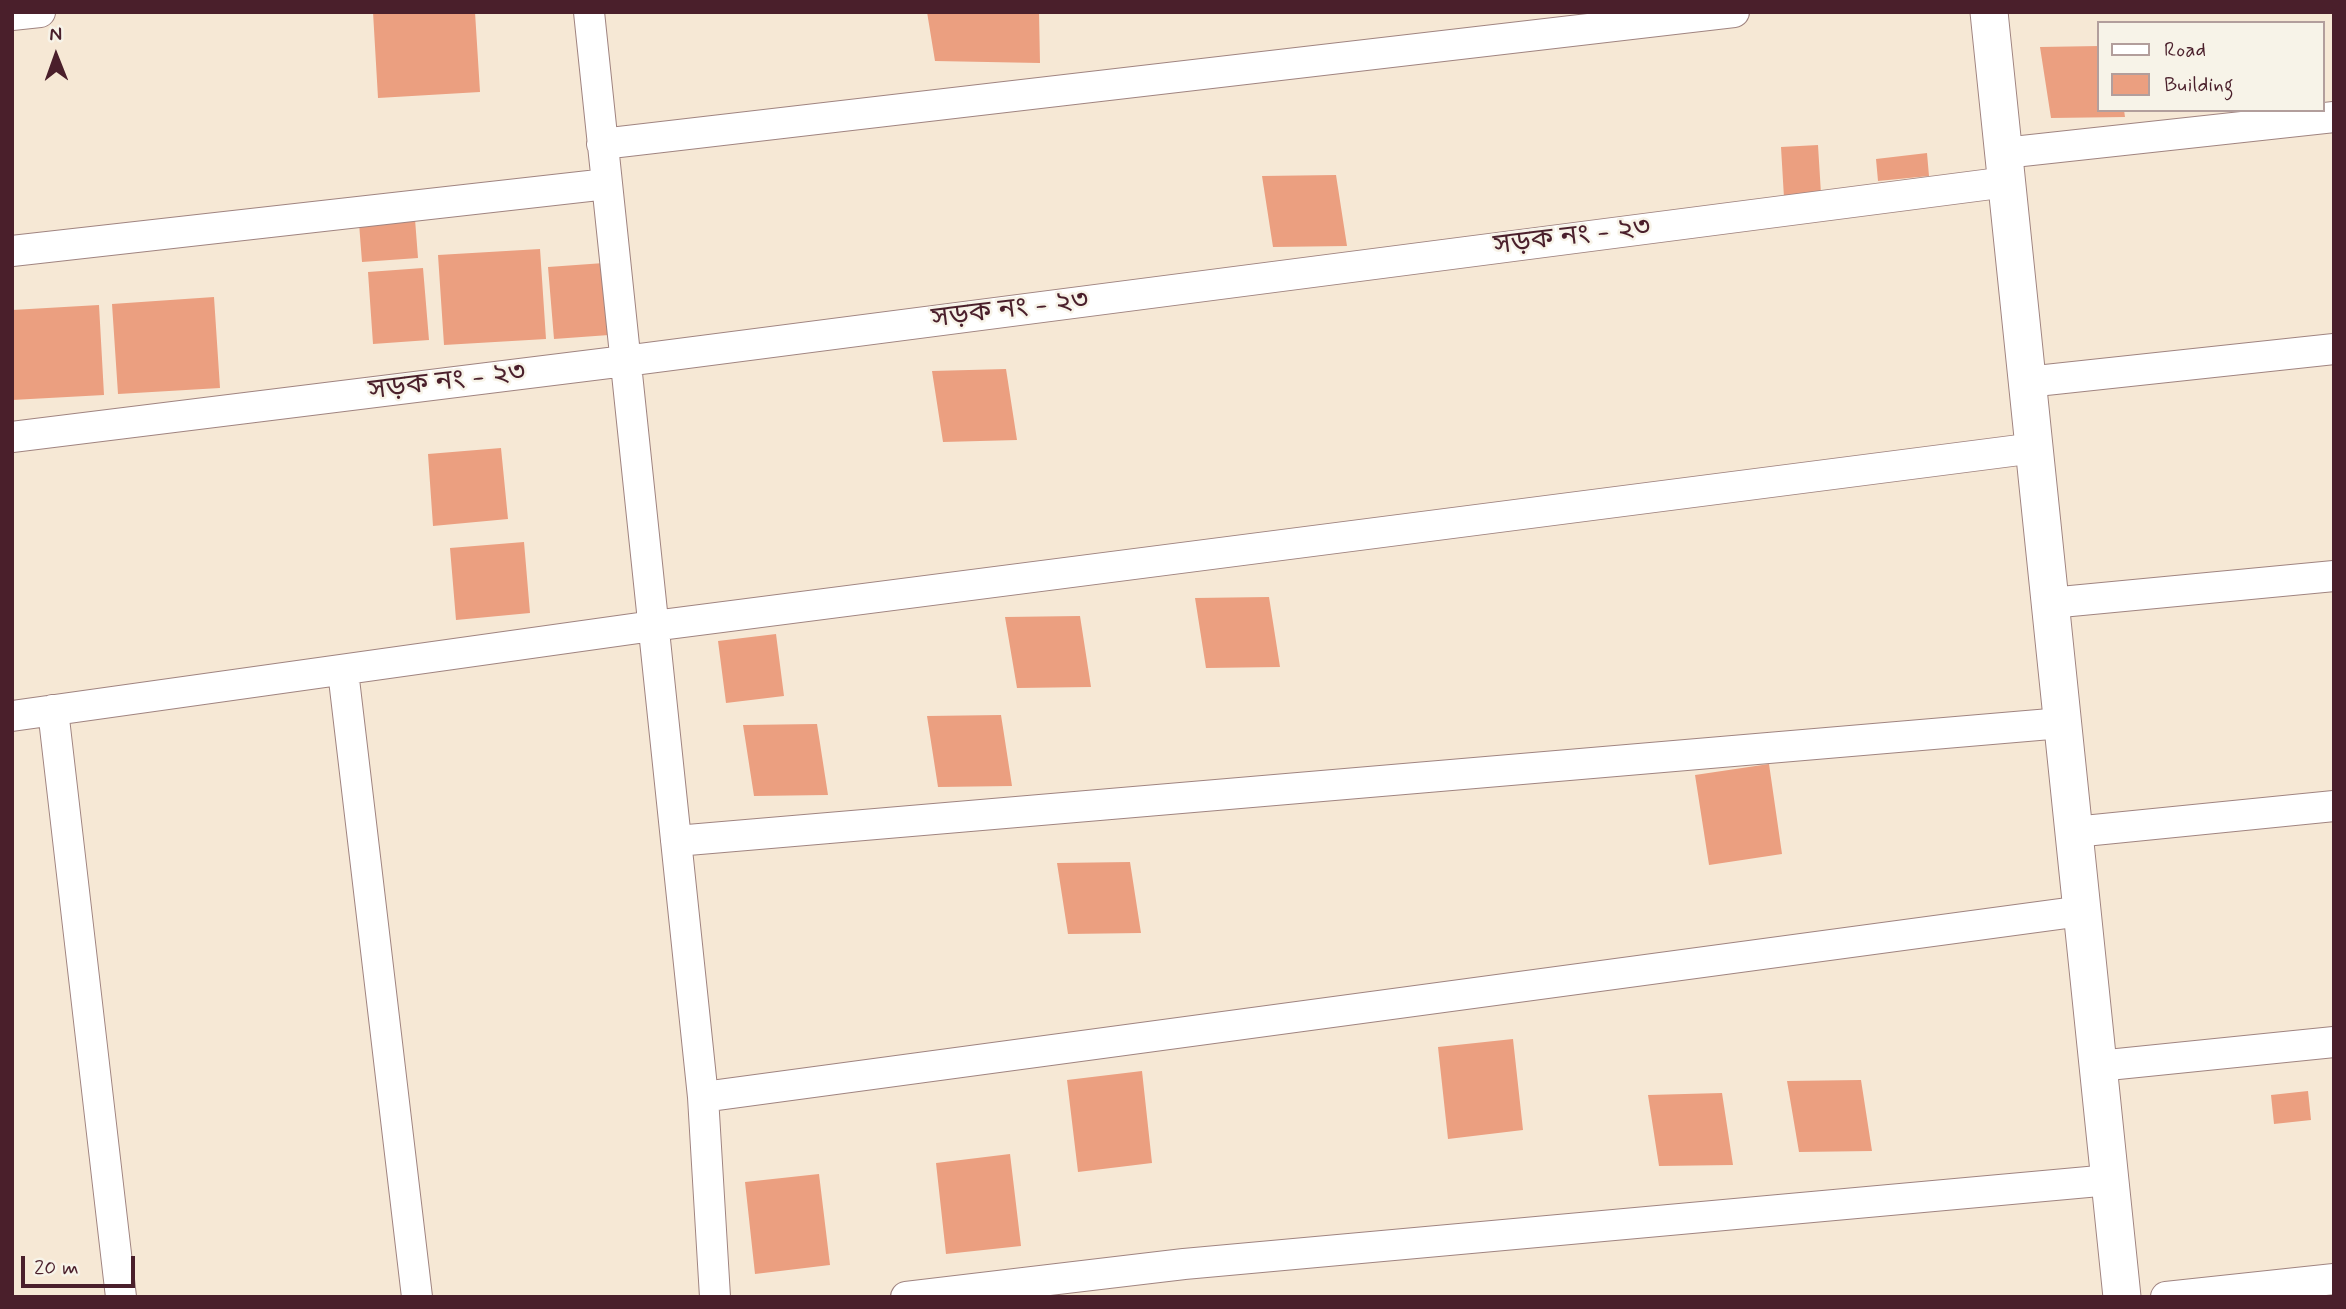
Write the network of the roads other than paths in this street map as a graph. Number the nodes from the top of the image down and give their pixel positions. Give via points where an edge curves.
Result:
1 (40, 12) edge
2 (589, 12) edge
3 (1734, 12) edge
4 (1989, 12) edge
5 (12, 15) edge
6 (2334, 117) edge
7 (602, 144) junction
8 (2005, 168) junction
9 (607, 184) junction
10 (12, 251) edge
11 (2334, 349) edge
12 (625, 361) junction
13 (2027, 382) junction
14 (12, 437) edge
15 (2035, 449) junction
16 (2334, 576) edge
17 (2050, 603) junction
18 (653, 626) junction
19 (343, 671) junction
20 (53, 710) junction
21 (12, 716) edge
22 (2062, 723) junction
23 (2334, 806) edge
24 (2074, 832) junction
25 (676, 841) junction
26 (2082, 911) junction
27 (2334, 1042) edge
28 (2098, 1066) junction
29 (703, 1097) junction
30 (2110, 1180) junction
31 (2334, 1279) edge
32 (121, 1297) edge
33 (417, 1297) edge
34 (715, 1297) edge
35 (906, 1297) edge
36 (2122, 1297) edge
37 (2166, 1297) edge

1 - 5 street
2 - 7 street
3 - 7 street
4 - 8 street
6 - 8 street, সড়ক নং - ২৩
7 - 9 street
8 - 12 street, সড়ক নং - ২৩
8 - 13 street
9 - 10 street
9 - 12 street
11 - 13 street
12 - 14 street, সড়ক নং - ২৩
12 - 18 street
13 - 15 street
15 - 17 street
15 - 18 street
16 - 17 street
17 - 22 street
18 - 19 street
18 - 25 street
19 - 20 street
19 - 33 street
20 - 21 street
20 - 32 street
22 - 24 street
22 - 25 street
23 - 24 street
24 - 26 street
25 - 29 street
26 - 28 street
26 - 29 street
27 - 28 street
28 - 30 street
29 - 34 street
30 - 35 street via 1184,1264
30 - 36 street
31 - 37 street

